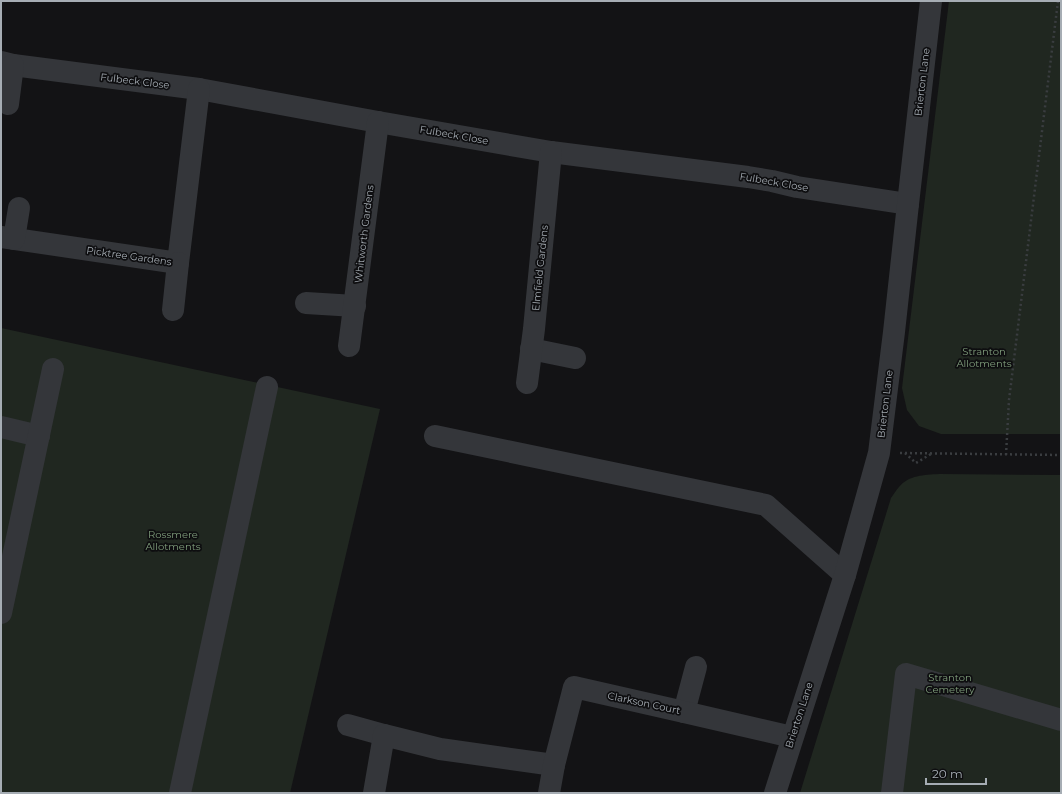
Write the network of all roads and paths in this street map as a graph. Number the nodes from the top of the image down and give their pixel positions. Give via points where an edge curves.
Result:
1 (931, 1) edge
2 (1058, 1) edge
3 (7, 64) edge
4 (199, 89) junction
5 (8, 104) dead end
6 (378, 122) junction
7 (551, 152) junction
8 (908, 204) junction
9 (19, 208) dead end
10 (7, 238) edge
11 (178, 263) junction
12 (306, 303) dead end
13 (355, 306) junction
14 (173, 310) dead end
15 (349, 346) dead end
16 (532, 348) junction
17 (574, 358) dead end
18 (53, 369) dead end
19 (527, 383) dead end
20 (267, 387) dead end
21 (1, 427) edge
22 (39, 436) junction
23 (435, 436) dead end
24 (879, 452) junction
25 (905, 453) junction
26 (932, 454) junction
27 (1006, 455) junction
28 (1061, 456) edge
29 (845, 574) junction
30 (1, 613) edge
31 (696, 668) dead end
32 (684, 712) junction
33 (1061, 720) edge
34 (348, 725) dead end
35 (384, 735) junction
36 (792, 737) junction
37 (554, 765) junction
38 (180, 793) edge
39 (374, 793) edge
40 (549, 793) edge
41 (775, 793) edge
42 (892, 793) edge

1 - 8 street, Brierton Lane
2 - 27 path via 1009,400
3 - 4 street, Fulbeck Close
3 - 5 street
4 - 6 street, Fulbeck Close
4 - 11 street, Picktree Gardens
6 - 7 street, Fulbeck Close
6 - 13 street, Whitworth Gardens
7 - 8 street, Fulbeck Close via 748,177
7 - 16 street, Elmfield Gardens
8 - 24 street, Brierton Lane
9 - 10 street
10 - 11 street, Picktree Gardens
11 - 14 street
12 - 13 street
13 - 15 street, Whitworth Gardens
16 - 17 street
16 - 19 street, Elmfield Gardens
18 - 22 street
20 - 38 street
21 - 22 street
22 - 30 street
23 - 29 street via 766,504
24 - 25 path
24 - 29 street, Brierton Lane
25 - 26 path
25 - 26 path via 916,463
26 - 27 path
27 - 28 path
29 - 36 street, Brierton Lane
31 - 32 street
32 - 36 street, Clarkson Court
32 - 37 street, Clarkson Court via 574,687
33 - 42 street via 906,674
34 - 35 street
35 - 37 street via 440,749
35 - 39 street
36 - 41 street, Brierton Lane
37 - 40 street, Clarkson Court

